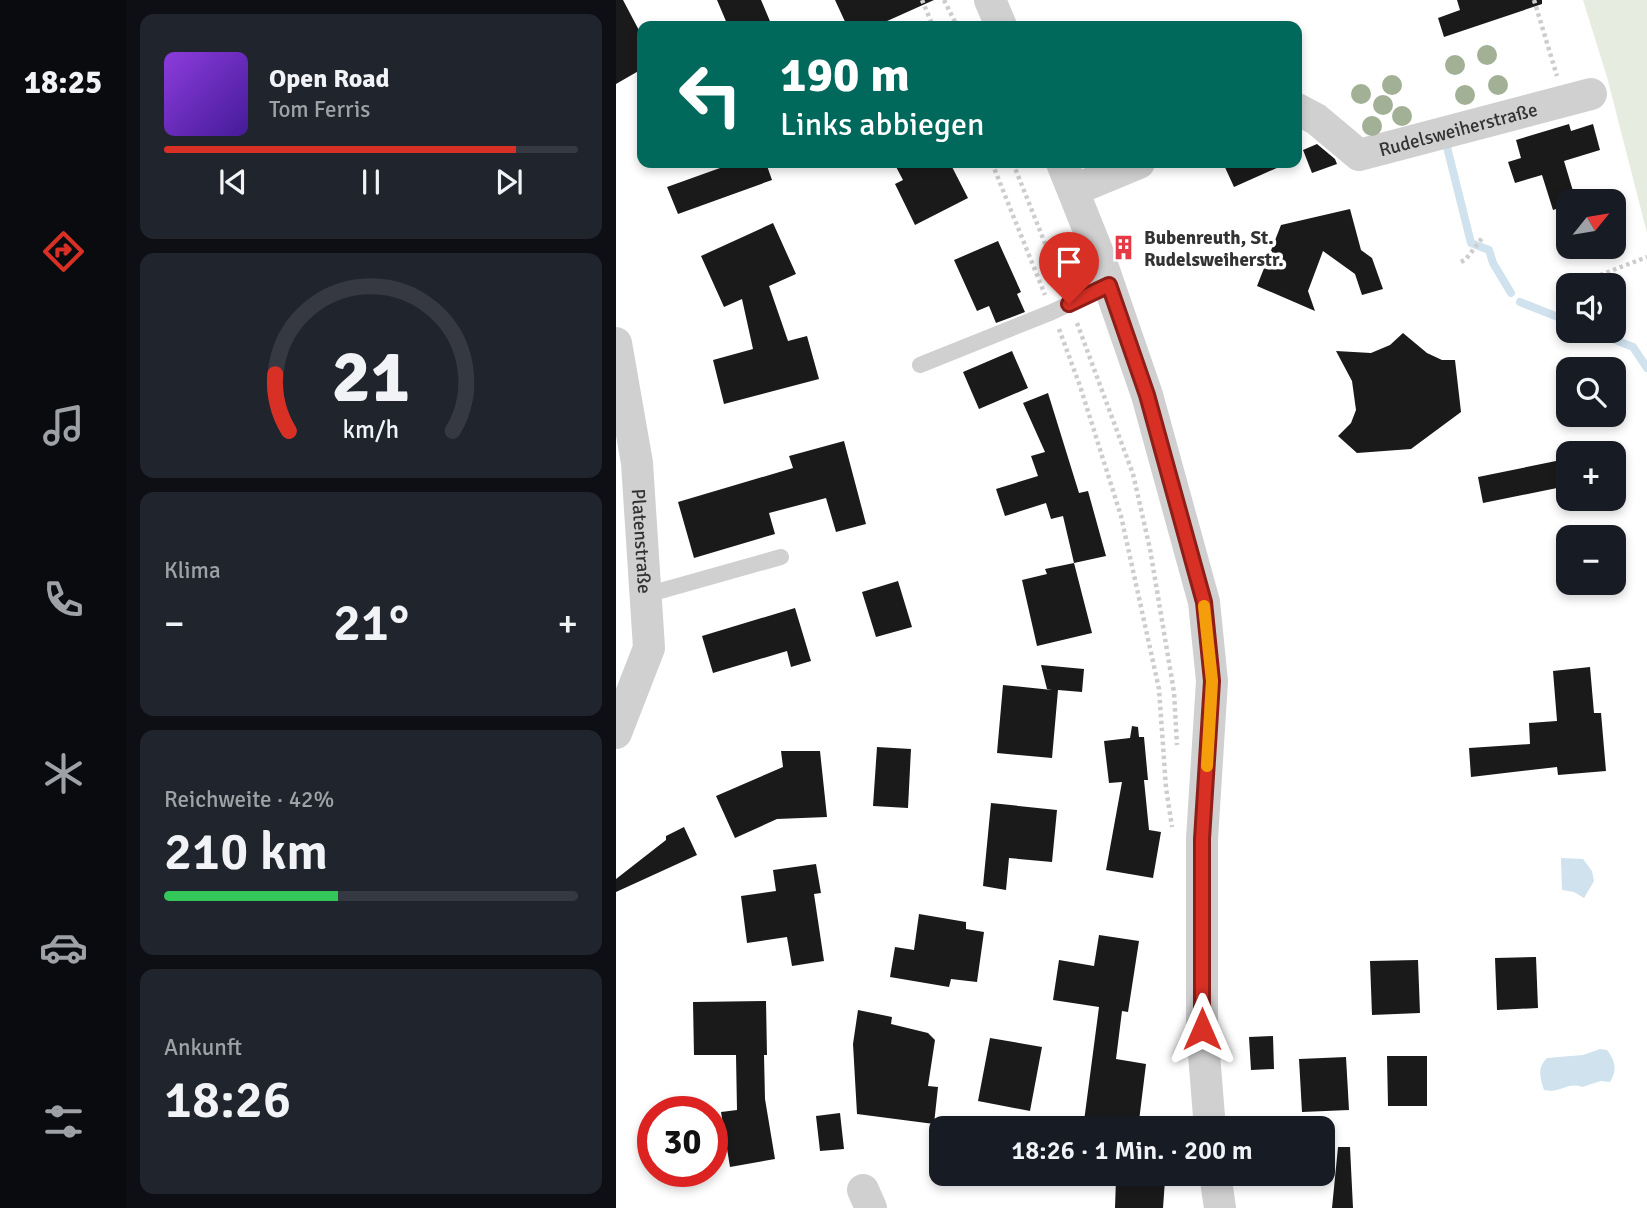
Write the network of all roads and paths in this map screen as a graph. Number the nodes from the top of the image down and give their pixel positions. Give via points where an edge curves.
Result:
1 (922, 0) edge
2 (944, 0) edge
3 (989, 0) edge
4 (1534, 0) edge
5 (931, 21) edge
6 (954, 21) edge
7 (998, 21) edge
8 (1578, 97) joint
9 (1302, 112) edge
10 (994, 168) edge
11 (1015, 168) edge
12 (1112, 168) edge
13 (1068, 176) edge
14 (1483, 237) dead end
15 (1647, 257) edge
16 (1461, 262) dead end
17 (1605, 273) edge
18 (1109, 285) junction
19 (1069, 304) junction
20 (1052, 312) junction
21 (616, 344) edge
22 (920, 365) dead end
23 (781, 557) dead end
24 (646, 595) junction
25 (616, 733) edge
26 (1177, 747) dead end
27 (1172, 829) dead end
28 (1209, 1116) edge
29 (1217, 1186) edge
30 (1220, 1208) edge

1 - 5 path
2 - 6 path
3 - 7 street
4 - 8 path
8 - 9 street, Rudelsweiherstraße via 1359,155
10 - 20 path
11 - 19 path
12 - 13 street
13 - 18 street
14 - 16 path
15 - 17 path
18 - 19 lane
18 - 28 street via 1147,395 1204,602 1212,681 1202,839 1202,1029
19 - 20 lane
19 - 26 path via 1133,474 1174,692
20 - 22 lane
20 - 27 path via 1121,516 1159,689
21 - 24 street, Platenstraße via 637,463
23 - 24 lane
24 - 25 street, Platenstraße via 649,648
29 - 30 street

